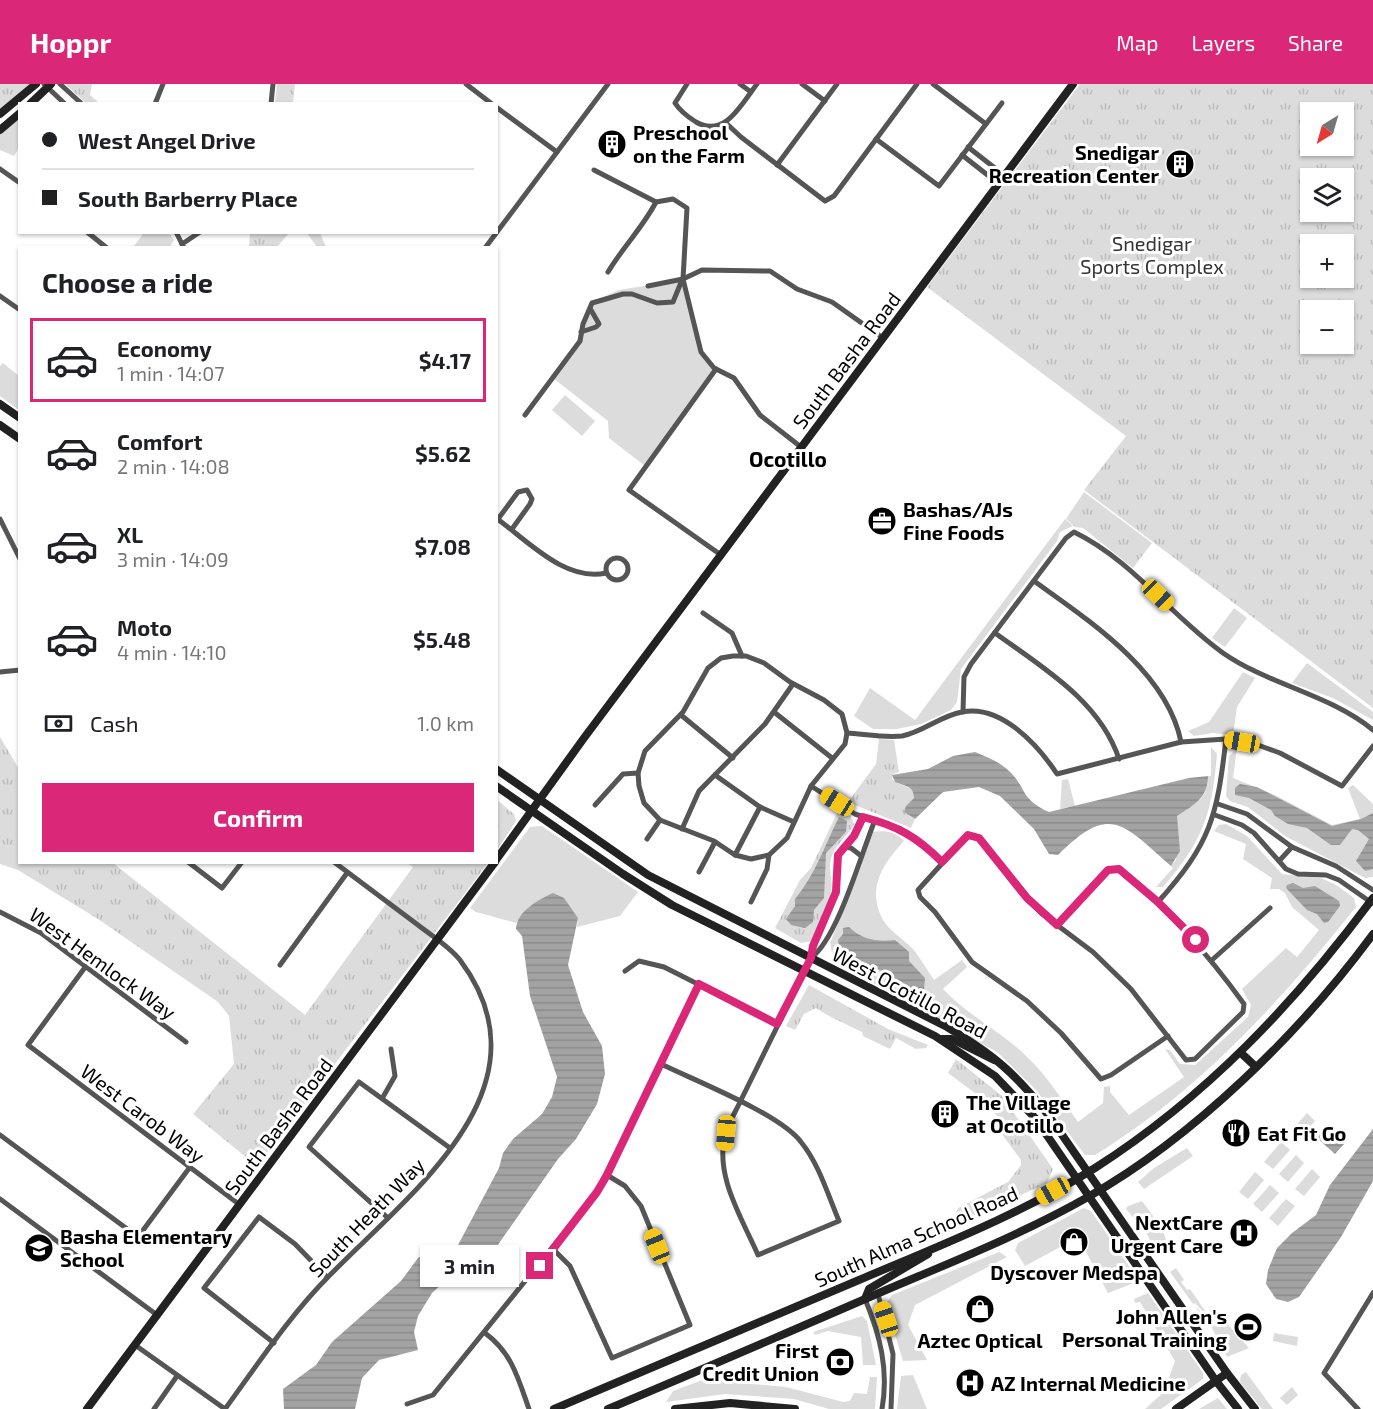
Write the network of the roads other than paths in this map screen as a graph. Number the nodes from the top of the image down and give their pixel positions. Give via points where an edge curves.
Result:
1 (36, 84) edge
2 (60, 84) edge
3 (163, 84) edge
4 (273, 84) edge
5 (466, 84) edge
6 (608, 84) edge
7 (687, 84) edge
8 (740, 84) edge
9 (757, 84) edge
10 (802, 84) edge
11 (837, 84) edge
12 (917, 84) edge
13 (933, 84) edge
14 (1073, 84) edge
15 (47, 85) edge
16 (751, 92) junction
17 (825, 101) junction
18 (32, 102) edge
19 (63, 102) edge
20 (79, 102) edge
21 (156, 102) edge
22 (271, 102) edge
23 (489, 102) edge
24 (1002, 102) dead end
25 (498, 108) edge
26 (0, 114) edge
27 (18, 115) edge
28 (726, 123) junction
29 (986, 124) junction
30 (0, 130) edge
31 (876, 139) junction
32 (968, 147) junction
33 (557, 152) junction
34 (962, 155) junction
35 (981, 158) junction
36 (777, 165) junction
37 (975, 165) junction
38 (0, 169) edge
39 (594, 170) dead end
40 (1005, 176) junction
41 (18, 182) edge
42 (999, 183) junction
43 (656, 202) junction
44 (498, 231) edge
45 (90, 234) edge
46 (198, 234) edge
47 (488, 234) edge
48 (496, 234) edge
49 (493, 238) junction
50 (104, 246) edge
51 (183, 246) edge
52 (487, 246) edge
53 (608, 272) dead end
54 (682, 279) junction
55 (648, 286) dead end
56 (0, 296) edge
57 (18, 309) edge
58 (591, 310) junction
59 (581, 332) junction
60 (884, 338) junction
61 (716, 369) junction
62 (0, 404) edge
63 (525, 415) dead end
64 (18, 417) edge
65 (0, 425) edge
66 (18, 438) edge
67 (801, 447) junction
68 (498, 517) edge
69 (0, 519) edge
70 (498, 519) edge
71 (512, 529) junction
72 (18, 555) edge
73 (721, 555) junction
74 (606, 573) junction
75 (1034, 581) junction
76 (703, 613) dead end
77 (995, 633) junction
78 (742, 656) junction
79 (18, 670) edge
80 (0, 672) edge
81 (793, 684) junction
82 (774, 712) junction
83 (963, 712) junction
84 (681, 715) junction
85 (1373, 730) edge
86 (847, 733) junction
87 (1226, 739) junction
88 (1181, 742) junction
89 (1373, 746) edge
90 (733, 758) junction
91 (832, 758) junction
92 (1119, 759) junction
93 (498, 770) edge
94 (638, 773) junction
95 (715, 775) junction
96 (812, 786) junction
97 (498, 787) edge
98 (540, 801) junction
99 (1218, 804) junction
100 (596, 805) dead end
101 (760, 807) junction
102 (532, 812) junction
103 (1215, 815) junction
104 (863, 817) junction
105 (660, 820) junction
106 (875, 820) junction
107 (794, 822) junction
108 (682, 829) junction
109 (646, 839) dead end
110 (715, 842) junction
111 (843, 847) junction
112 (1292, 847) junction
113 (735, 855) junction
114 (769, 855) junction
115 (860, 855) junction
116 (498, 858) edge
117 (1279, 861) junction
118 (942, 862) junction
119 (191, 864) edge
120 (240, 864) edge
121 (336, 864) edge
122 (494, 864) edge
123 (699, 872) dead end
124 (347, 873) junction
125 (1373, 890) edge
126 (1372, 901) edge
127 (751, 902) dead end
128 (1158, 902) junction
129 (1270, 908) dead end
130 (0, 912) edge
131 (1057, 925) junction
132 (1373, 934) edge
133 (437, 940) junction
134 (811, 958) junction
135 (1212, 960) junction
136 (280, 965) dead end
137 (86, 966) junction
138 (805, 971) junction
139 (625, 972) dead end
140 (699, 984) junction
141 (777, 1024) junction
142 (1168, 1036) junction
143 (941, 1039) junction
144 (186, 1042) dead end
145 (391, 1049) dead end
146 (1241, 1053) junction
147 (999, 1061) junction
148 (661, 1064) junction
149 (1256, 1067) junction
150 (382, 1097) junction
151 (740, 1103) junction
152 (2, 1136) edge
153 (0, 1144) edge
154 (450, 1148) junction
155 (190, 1167) junction
156 (1088, 1171) junction
157 (607, 1175) junction
158 (1076, 1178) junction
159 (1100, 1189) junction
160 (1088, 1197) junction
161 (0, 1199) edge
162 (240, 1205) junction
163 (388, 1218) junction
164 (936, 1247) junction
165 (553, 1249) junction
166 (327, 1277) junction
167 (1373, 1293) edge
168 (878, 1294) junction
169 (865, 1299) junction
170 (157, 1315) junction
171 (485, 1333) junction
172 (274, 1343) junction
173 (135, 1345) junction
174 (1227, 1373) junction
175 (177, 1376) junction
176 (1216, 1381) junction
177 (407, 1404) dead end
178 (87, 1409) edge
179 (154, 1409) edge
180 (225, 1409) edge
181 (529, 1409) edge
182 (554, 1409) edge
183 (608, 1409) edge
184 (675, 1409) edge
185 (795, 1409) edge
186 (882, 1409) edge
187 (891, 1409) edge
188 (1176, 1409) edge
189 (1238, 1409) edge
190 (1255, 1409) edge
191 (1358, 1409) edge

1 - 26 main road
2 - 20 street
3 - 21 street
4 - 22 street
5 - 23 street
6 - 33 street
7 - 28 street via 675,103 680,110 702,125
8 - 16 street
9 - 16 street
10 - 17 street
11 - 17 street
12 - 31 street
13 - 29 street
14 - 40 main road, South Basha Road
15 - 18 main road
15 - 19 street
16 - 28 street
17 - 36 street
24 - 29 street
25 - 33 street
27 - 30 main road
28 - 36 street
29 - 32 street
31 - 34 street via 939,186
31 - 36 street via 834,196 825,201
32 - 34 street
32 - 35 street
33 - 44 street
34 - 37 street
35 - 37 street
35 - 40 street
37 - 42 street
38 - 41 street
39 - 43 street
40 - 42 main road, South Basha Road
42 - 60 main road, South Basha Road
43 - 53 street
43 - 54 street via 674,199 687,208
45 - 50 street
46 - 51 street
47 - 49 street
48 - 49 street
49 - 52 street
54 - 55 street
54 - 58 street via 674,302 657,303 623,294 599,299 592,303
54 - 60 street via 702,270 770,271 797,289 832,302
54 - 61 street via 701,352
56 - 57 street
58 - 59 street
58 - 59 street via 599,324
59 - 63 street via 580,341
60 - 67 main road, South Basha Road
61 - 67 street via 735,378 760,415
61 - 73 street via 629,490
62 - 64 main road
65 - 66 main road
67 - 73 main road, South Basha Road
68 - 71 street via 518,492 527,490 532,499
69 - 72 street
70 - 71 street
71 - 74 street via 570,570 588,575
73 - 98 main road, South Basha Road
74 - 74 street via 610,579 621,580 628,573 628,565 619,558 611,560
75 - 77 street
75 - 85 street via 1074,532 1135,575 1223,652 1254,672 1335,707
75 - 88 street via 1111,639 1137,664 1160,694 1176,723
76 - 78 street via 732,633
77 - 83 street via 964,677
77 - 92 street via 1078,695 1102,724
78 - 81 street via 764,663
78 - 84 street via 721,658 708,668
79 - 80 street
81 - 82 street
81 - 86 street via 842,714
82 - 90 street
82 - 91 street
83 - 86 street via 901,736
83 - 92 street via 1005,721 1046,756 1057,774
84 - 90 street
84 - 94 street via 645,751
86 - 91 street via 845,744
87 - 88 street
87 - 89 street via 1280,753 1342,786
87 - 99 street
88 - 92 street
90 - 95 street
91 - 96 street
93 - 98 main road, West Ocotillo Road
94 - 100 street via 623,774
94 - 105 street via 644,803
95 - 101 street
95 - 108 street via 699,791
96 - 104 street
96 - 107 street
97 - 102 main road, West Ocotillo Road
98 - 102 main road, South Basha Road
98 - 134 main road, West Ocotillo Road via 648,875
99 - 103 street
99 - 112 street via 1247,814
101 - 107 street
101 - 113 street
102 - 116 main road, South Basha Road
102 - 138 main road, West Ocotillo Road via 672,904
103 - 117 street via 1254,833
103 - 128 street via 1183,874
104 - 106 street
104 - 111 street via 854,836
105 - 108 street
105 - 109 street
106 - 115 street
106 - 118 street via 901,829
107 - 114 street via 787,838
108 - 110 street
110 - 113 street
110 - 123 street
111 - 115 street
111 - 134 street via 838,855 836,892
112 - 117 street
112 - 125 street via 1336,866
113 - 114 street via 751,859
114 - 127 street via 767,869
115 - 134 street via 840,913 821,951
117 - 126 street via 1291,872 1339,880
118 - 131 street via 968,835 979,838 1027,898
118 - 142 street via 918,890 920,897 972,962 1027,1001 1101,1079
119 - 120 street via 222,888
121 - 124 street, South Heath Way
122 - 133 main road, South Basha Road
124 - 133 street, South Heath Way
124 - 136 street
126 - 146 main road, South Alma School Road via 1311,979
128 - 131 street via 1119,869 1108,870
128 - 135 street
129 - 135 street
130 - 137 street, West Hemlock Way via 41,933
131 - 142 street via 1093,952 1131,989
132 - 149 main road, South Alma School Road via 1314,1007
133 - 154 street, South Heath Way via 458,958 483,998 491,1034 489,1076 474,1113
133 - 162 main road, South Basha Road
134 - 138 street
134 - 147 main road, West Ocotillo Road via 947,1027
135 - 142 street via 1244,1004 1243,1012 1195,1059 1186,1060
137 - 144 street, West Hemlock Way
137 - 155 street, West Carob Way via 28,1045
138 - 141 street
138 - 143 main road, West Ocotillo Road
139 - 140 street via 639,961 664,967
140 - 141 street
140 - 148 street
141 - 151 street
143 - 147 main road via 952,1039
143 - 158 main road, West Ocotillo Road via 1016,1096
145 - 150 street via 395,1076
146 - 149 main road
146 - 156 main road, South Alma School Road via 1165,1118
147 - 156 main road, West Ocotillo Road via 1020,1079
148 - 151 street
148 - 157 street
149 - 159 main road, South Alma School Road via 1180,1132
150 - 154 street
150 - 163 street via 358,1082 309,1147
151 - 151 street via 726,1133 723,1162 727,1184 758,1256 839,1221 801,1142 779,1122
152 - 153 street
152 - 155 street via 138,1237
154 - 163 street, South Heath Way via 420,1188
155 - 162 street, West Carob Way
156 - 158 main road, South Alma School Road
156 - 159 main road, West Ocotillo Road
157 - 165 street
157 - 165 street via 625,1186 641,1206 690,1325 612,1358 570,1266
158 - 160 main road, West Ocotillo Road
158 - 164 main road, South Alma School Road via 1012,1213
159 - 160 main road, South Alma School Road
159 - 174 main road, West Ocotillo Road
160 - 168 main road, South Alma School Road via 1002,1241
160 - 176 main road, West Ocotillo Road
161 - 170 street
162 - 170 main road, South Basha Road
163 - 166 street, South Heath Way
164 - 169 main road via 869,1289
164 - 182 main road, South Alma School Road
165 - 171 street
166 - 172 street, South Heath Way
166 - 172 street via 295,1244 259,1217 204,1288
167 - 191 street via 1324,1372
168 - 169 main road, South Alma School Road
168 - 187 street via 893,1354
169 - 183 main road, South Alma School Road
169 - 186 street via 883,1359
170 - 173 main road, South Basha Road
171 - 177 street via 433,1395
171 - 181 street via 501,1345 511,1362
172 - 180 street, South Heath Way
173 - 175 street
173 - 178 main road, South Basha Road
174 - 176 main road
174 - 190 main road, West Ocotillo Road
175 - 179 street
175 - 180 street
176 - 188 main road
176 - 189 main road, West Ocotillo Road
184 - 185 main road via 730,1402

